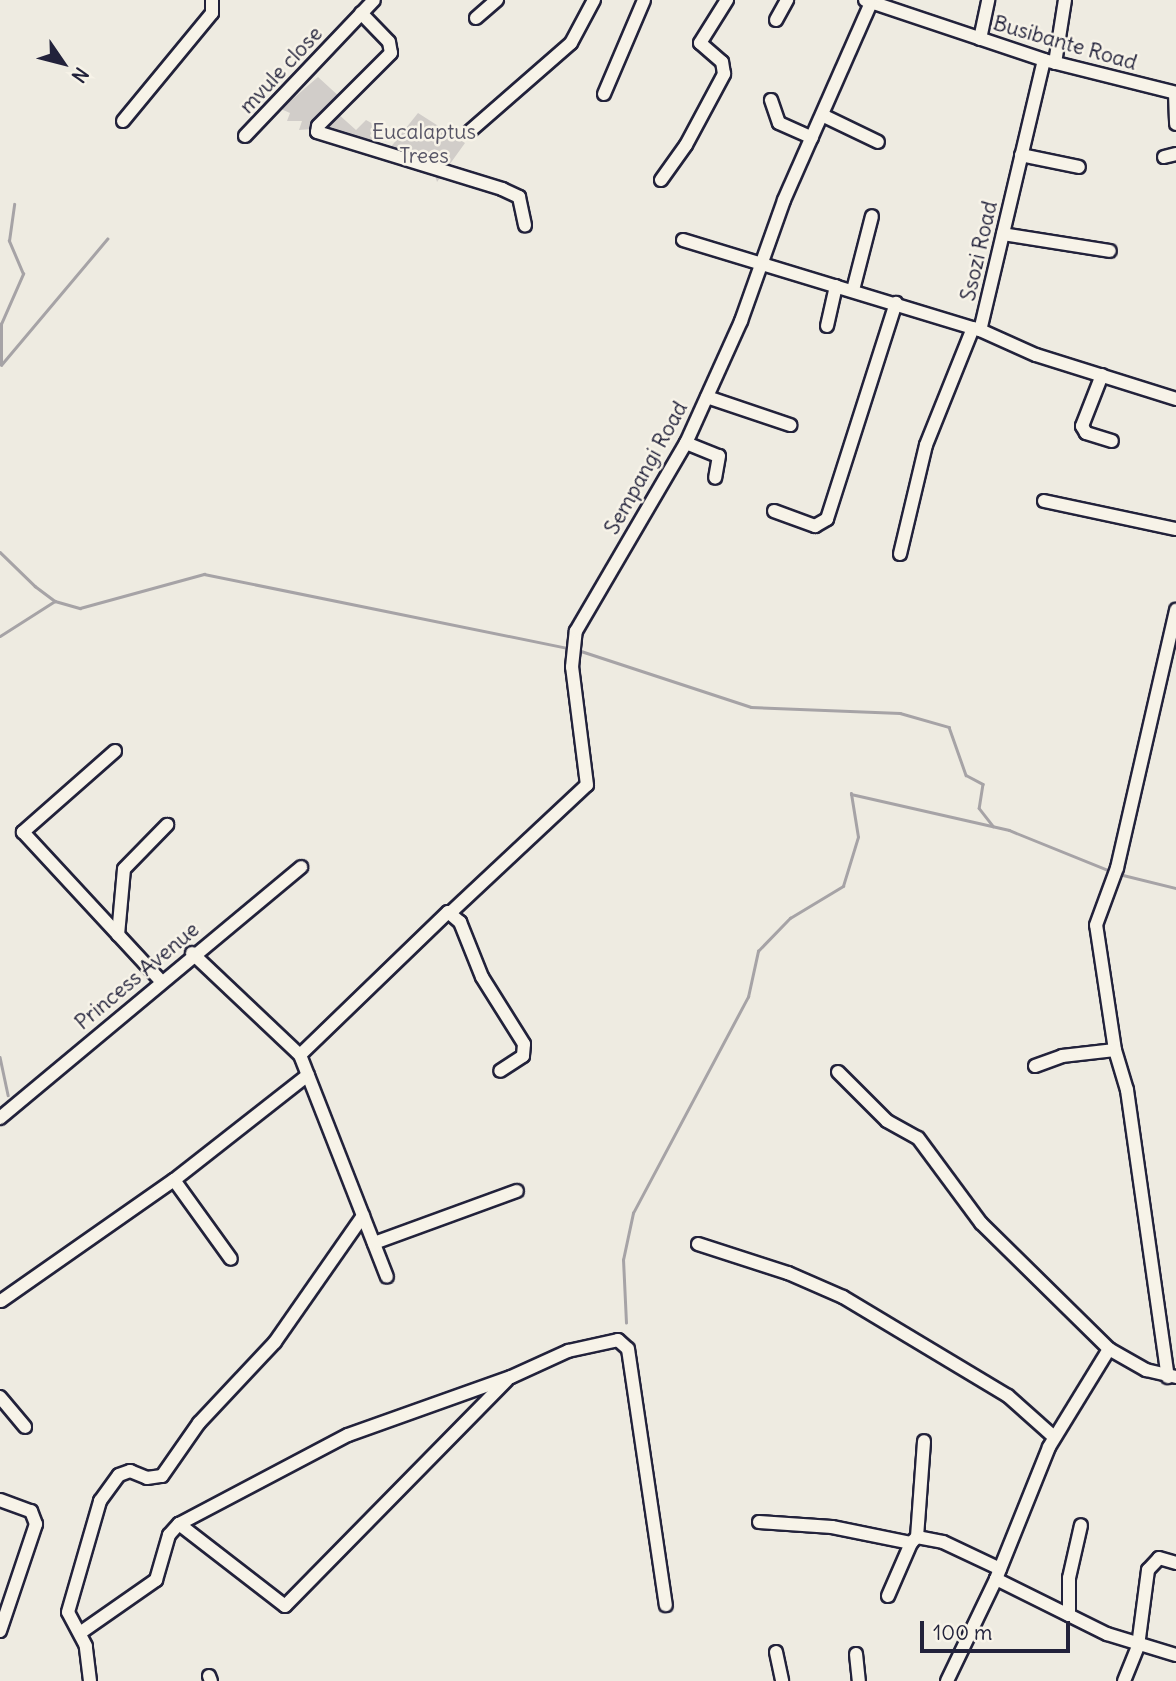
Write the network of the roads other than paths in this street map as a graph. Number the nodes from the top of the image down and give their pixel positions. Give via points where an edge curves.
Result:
1 (212, 0) edge
2 (374, 0) edge
3 (497, 0) edge
4 (594, 0) edge
5 (644, 0) edge
6 (727, 0) edge
7 (787, 0) edge
8 (988, 0) edge
9 (1065, 0) edge
10 (873, 2) edge
11 (361, 13) junction
12 (476, 18) dead end
13 (776, 20) dead end
14 (980, 39) junction
15 (1050, 62) junction
16 (1175, 93) edge
17 (604, 94) dead end
18 (771, 100) dead end
19 (822, 115) junction
20 (123, 121) dead end
21 (1176, 124) edge
22 (469, 132) dead end
23 (245, 136) dead end
24 (812, 138) junction
25 (878, 142) dead end
26 (1021, 155) junction
27 (1079, 167) dead end
28 (661, 180) dead end
29 (872, 216) dead end
30 (525, 225) dead end
31 (1003, 234) junction
32 (683, 240) dead end
33 (1110, 251) dead end
34 (760, 264) junction
35 (836, 285) junction
36 (853, 290) junction
37 (896, 303) junction
38 (827, 326) dead end
39 (976, 329) junction
40 (1101, 374) junction
41 (707, 397) junction
42 (1176, 399) edge
43 (790, 425) dead end
44 (1112, 441) dead end
45 (686, 443) junction
46 (715, 478) dead end
47 (1044, 500) dead end
48 (774, 511) dead end
49 (1176, 529) edge
50 (900, 554) dead end
51 (1176, 610) edge
52 (115, 751) dead end
53 (167, 825) dead end
54 (301, 867) dead end
55 (450, 913) junction
56 (118, 934) junction
57 (192, 953) junction
58 (160, 980) junction
59 (1115, 1050) junction
60 (300, 1055) junction
61 (1035, 1066) dead end
62 (500, 1071) dead end
63 (838, 1072) dead end
64 (308, 1075) junction
65 (0, 1118) edge
66 (174, 1180) junction
67 (517, 1191) dead end
68 (363, 1216) junction
69 (374, 1243) junction
70 (698, 1244) dead end
71 (231, 1259) dead end
72 (387, 1277) dead end
73 (0, 1301) edge
74 (0, 1308) edge
75 (1109, 1349) junction
76 (511, 1377) junction
77 (1172, 1377) edge
78 (0, 1397) edge
79 (25, 1427) dead end
80 (1054, 1437) junction
81 (924, 1441) dead end
82 (0, 1500) edge
83 (759, 1522) dead end
84 (179, 1524) junction
85 (1081, 1525) dead end
86 (914, 1540) junction
87 (1176, 1563) edge
88 (998, 1574) junction
89 (888, 1597) dead end
90 (666, 1605) dead end
91 (1069, 1615) junction
92 (0, 1631) edge
93 (80, 1633) junction
94 (1138, 1646) junction
95 (776, 1652) dead end
96 (856, 1654) dead end
97 (1176, 1655) edge
98 (90, 1681) edge
99 (782, 1681) edge
100 (859, 1681) edge
101 (947, 1681) edge
102 (1124, 1681) edge

1 - 20 street via 212,13
2 - 11 street, mvule close
3 - 12 street
4 - 22 street via 571,43
5 - 17 street
6 - 28 street via 701,43 724,65 724,74 686,145
7 - 13 street
8 - 14 street
9 - 15 street, Ssozi Road
10 - 14 street, Busibante Road
10 - 19 street, Sempangi Road
11 - 23 street, mvule close
11 - 30 street via 389,42 391,53 317,132 502,189 519,197
14 - 15 street, Busibante Road
15 - 16 street, Busibante Road
15 - 26 street, Ssozi Road
16 - 21 street
18 - 24 street via 779,122
19 - 24 street, Sempangi Road
19 - 25 street
24 - 34 street, Sempangi Road
26 - 27 street
26 - 31 street, Ssozi Road
29 - 36 street
31 - 33 street
31 - 39 street, Ssozi Road
32 - 34 street
34 - 35 street
34 - 41 street, Sempangi Road
35 - 36 street
35 - 38 street
36 - 37 street
37 - 39 street
37 - 48 street via 827,519 815,526
39 - 40 street, Ssozi Road via 1036,355
39 - 50 street via 926,445
40 - 42 street, Ssozi Road
40 - 44 street via 1082,426 1086,433
41 - 43 street
41 - 45 street, Sempangi Road
45 - 46 street via 719,456
45 - 55 street, Sempangi Road via 576,632 572,667 587,785
47 - 49 street
51 - 59 street via 1117,868 1096,925
52 - 56 street via 23,832
53 - 56 street via 124,869
54 - 57 street, Princess Avenue
55 - 60 street via 442,915
55 - 62 street via 460,922 490,992 524,1044 523,1056
56 - 58 street
57 - 58 street, Princess Avenue
57 - 60 street
58 - 65 street, Princess Avenue
59 - 61 street via 1081,1052
59 - 77 street via 1127,1090
60 - 64 street
63 - 75 street via 887,1121 918,1138 981,1223
64 - 66 street
64 - 68 street
66 - 71 street
66 - 73 street
67 - 69 street
68 - 69 street
68 - 93 street via 275,1342 199,1423 162,1476 147,1478 130,1471 119,1475 100,1501 68,1612
69 - 72 street
70 - 80 street via 788,1273 843,1297 1008,1396
73 - 74 street
75 - 77 street
75 - 80 street
76 - 84 street via 348,1435
76 - 84 street via 285,1606
76 - 90 street via 603,1341 618,1340 628,1349
78 - 79 street
80 - 88 street
81 - 86 street
82 - 92 street via 32,1511 36,1524
83 - 86 street
84 - 93 street via 169,1535 156,1580
85 - 91 street via 1069,1578
86 - 88 street via 966,1550
86 - 89 street
87 - 94 street via 1159,1558 1148,1570
88 - 91 street
88 - 101 street
91 - 94 street
93 - 98 street via 90,1663
94 - 97 street
94 - 102 street
95 - 99 street
96 - 100 street

